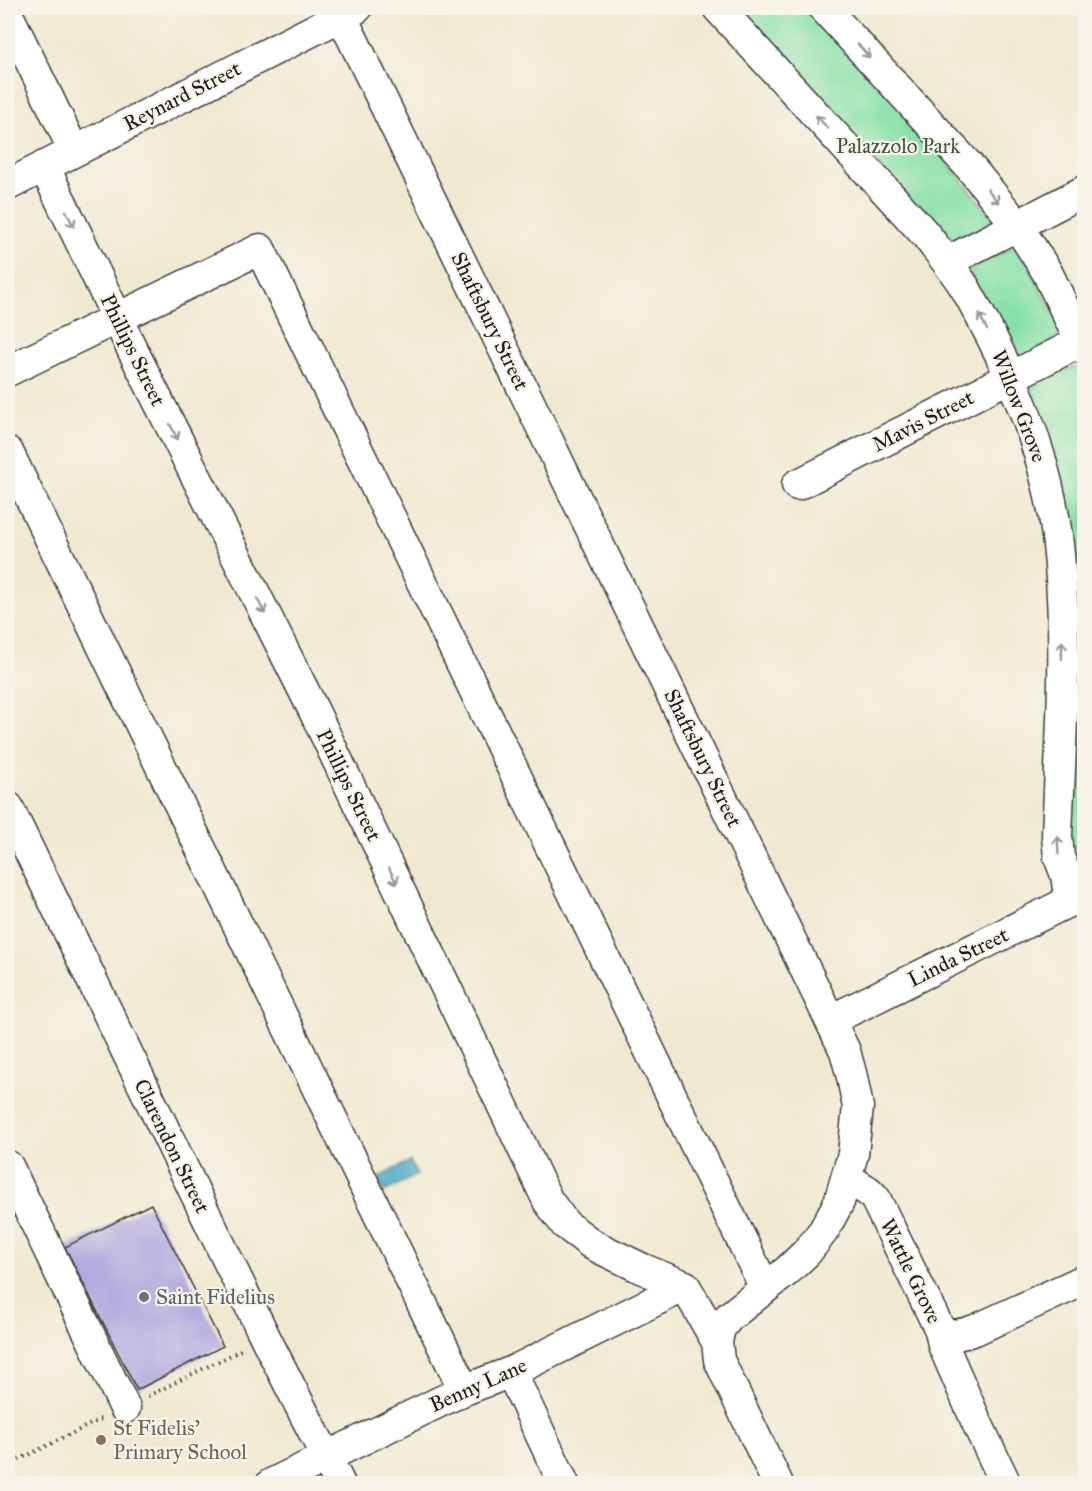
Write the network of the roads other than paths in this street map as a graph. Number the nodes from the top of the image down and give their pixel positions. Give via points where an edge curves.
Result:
1 (718, 8) edge
2 (824, 8) edge
3 (349, 11) edge
4 (8, 15) edge
5 (74, 151) junction
6 (45, 166) junction
7 (8, 185) edge
8 (1084, 191) edge
9 (1017, 225) junction
10 (947, 262) junction
11 (117, 317) junction
12 (1083, 345) edge
13 (8, 371) edge
14 (1011, 376) junction
15 (8, 452) edge
16 (797, 485) dead end
17 (8, 807) edge
18 (1077, 898) edge
19 (831, 1020) junction
20 (8, 1167) edge
21 (847, 1178) junction
22 (1084, 1280) edge
23 (685, 1286) junction
24 (765, 1288) junction
25 (940, 1330) junction
26 (717, 1342) junction
27 (511, 1372) junction
28 (464, 1390) junction
29 (125, 1408) dead end
30 (327, 1456) junction
31 (271, 1484) edge
32 (340, 1484) edge
33 (564, 1484) edge
34 (778, 1484) edge
35 (1006, 1484) edge

10 -> 1 street, Willow Grove
2 -> 9 street via 969,166
3 - 5 street, Reynard Street
3 - 19 street, Shaftsbury Street
4 - 5 street
5 - 6 street, Reynard Street
6 - 7 street, Reynard Street
6 -> 11 street, Phillips Street
8 - 9 street
9 - 10 street
9 - 12 street via 1047,272
14 -> 10 street, Willow Grove
11 - 13 street
11 -> 23 street, Phillips Street via 313,709 548,1201 565,1224 593,1245
11 - 24 street via 260,249
12 - 14 street, Mavis Street
14 - 16 street, Mavis Street
18 -> 14 street, Willow Grove via 1059,857 1063,633 1056,535 1047,482
15 - 28 street
17 - 30 street, Clarendon Street via 266,1339
18 - 19 street, Linda Street
19 - 21 street, Shaftsbury Street via 845,1051 858,1107
20 - 29 street
21 - 24 street, Shaftsbury Street via 824,1230 787,1271
21 - 25 street, Wattle Grove via 875,1198
22 - 25 street, Wattle Grove via 975,1330 957,1335
23 - 26 street
23 - 27 street, Benny Lane
24 - 26 street, Shaftsbury Street via 729,1317 720,1328
25 - 35 street via 943,1345
26 - 34 street via 718,1360
27 - 28 street, Benny Lane
27 - 33 street
28 - 30 street, Benny Lane
30 - 31 street, Benny Lane
30 - 32 street, Clarendon Street

